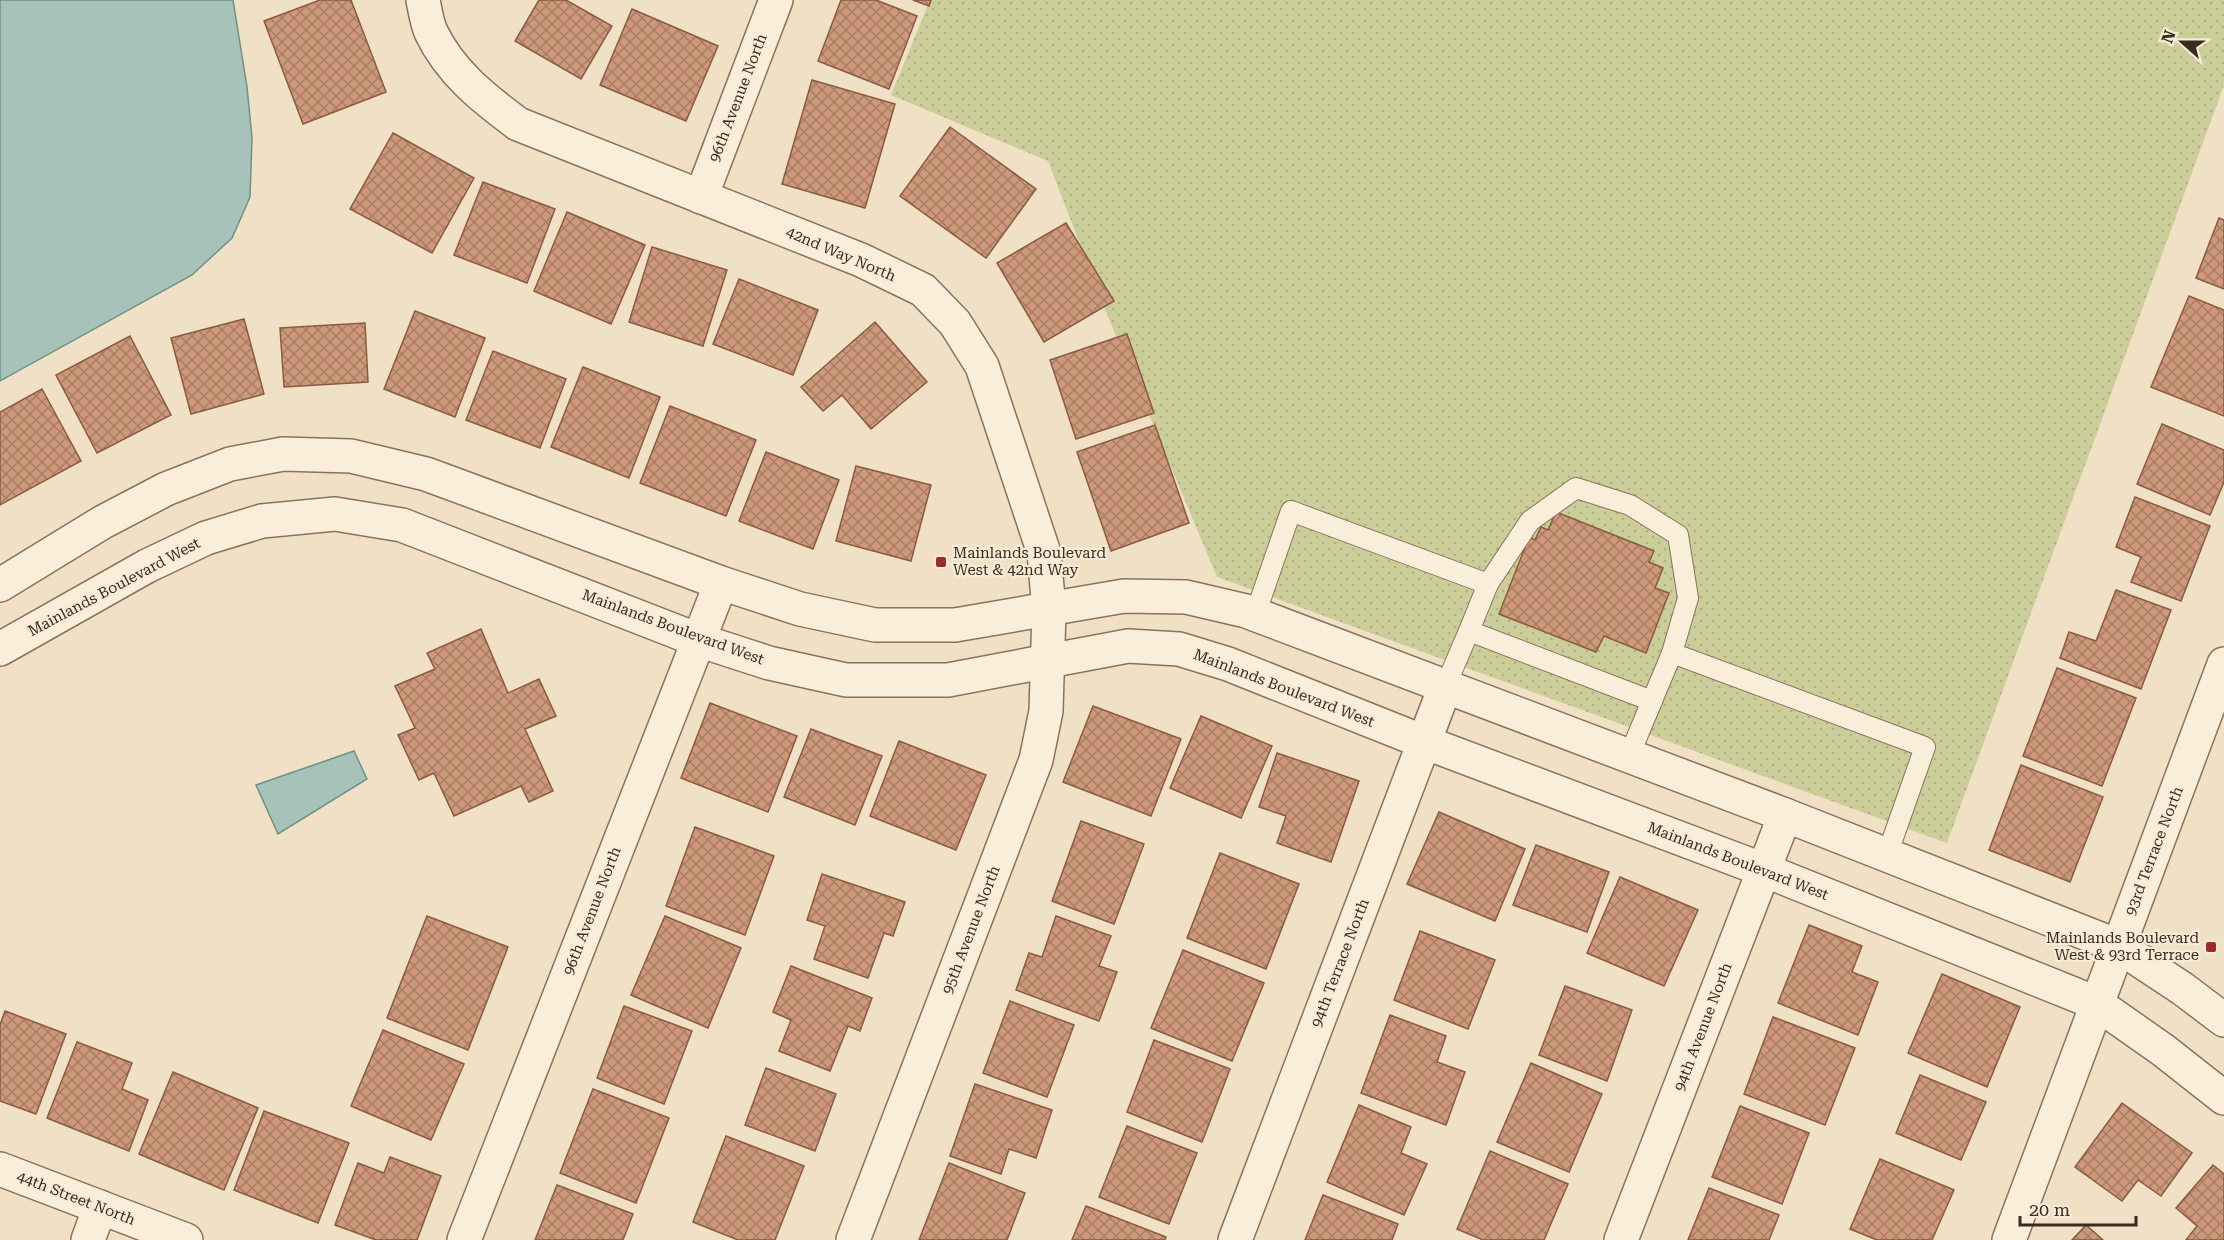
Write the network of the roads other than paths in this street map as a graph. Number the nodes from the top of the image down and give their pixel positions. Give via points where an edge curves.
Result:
1 (423, 0) edge
2 (776, 0) edge
3 (701, 197) junction
4 (721, 583) junction
5 (1488, 584) junction
6 (0, 585) edge
7 (1048, 610) junction
8 (1255, 615) junction
9 (1469, 631) junction
10 (698, 640) junction
11 (0, 649) edge
12 (1672, 653) junction
13 (1048, 662) junction
14 (2224, 664) edge
15 (1445, 687) junction
16 (1652, 701) junction
17 (1424, 742) junction
18 (1629, 756) junction
19 (1785, 815) junction
20 (1887, 855) junction
21 (1764, 870) junction
22 (2118, 946) junction
23 (2096, 1003) junction
24 (2224, 1020) edge
25 (2224, 1098) edge
26 (0, 1169) edge
27 (100, 1207) junction
28 (88, 1240) edge
29 (186, 1240) edge
30 (464, 1240) edge
31 (853, 1240) edge
32 (1235, 1240) edge
33 (1621, 1240) edge
34 (2008, 1240) edge

1 - 3 street, 42nd Way North via 430,30 449,63 481,96 518,124
2 - 3 street, 96th Avenue North
3 - 7 street, 42nd Way North via 861,260 923,290 955,323 982,366 1044,553
4 - 6 street via 426,474 351,456 283,454 230,464 166,489
4 - 7 street via 800,609 875,625 955,625
4 - 10 street, 96th Avenue North
5 - 8 lane via 1291,512
5 - 9 lane
5 - 12 lane via 1530,521 1576,488 1630,505 1678,536 1688,598
7 - 8 street via 1124,596 1186,597
7 - 13 street, 95th Avenue North
8 - 15 street
9 - 15 lane
9 - 16 lane
10 - 11 street, Mainlands Boulevard West via 402,525 335,514 262,521 206,538 147,566
10 - 13 street, Mainlands Boulevard West via 769,663 846,680 948,680
10 - 30 street, 96th Avenue North
12 - 16 lane
12 - 20 lane via 1925,747
13 - 17 street, Mainlands Boulevard West via 1128,646 1179,649 1228,664
13 - 31 street, 95th Avenue North via 1046,711 1036,760
14 - 22 street, 93rd Terrace North
15 - 17 street, 94th Terrace North
15 - 18 street
16 - 18 lane
17 - 21 street, Mainlands Boulevard West
17 - 32 street, 94th Terrace North
18 - 19 street
19 - 20 street
19 - 21 street, 94th Avenue North
20 - 22 street
21 - 23 street, Mainlands Boulevard West
21 - 33 street, 94th Avenue North
22 - 23 street, 93rd Terrace North
22 - 24 street
23 - 25 street, Mainlands Boulevard West
23 - 34 street, 93rd Terrace North
26 - 27 street, 44th Street North
27 - 28 street
27 - 29 street, 44th Street North

